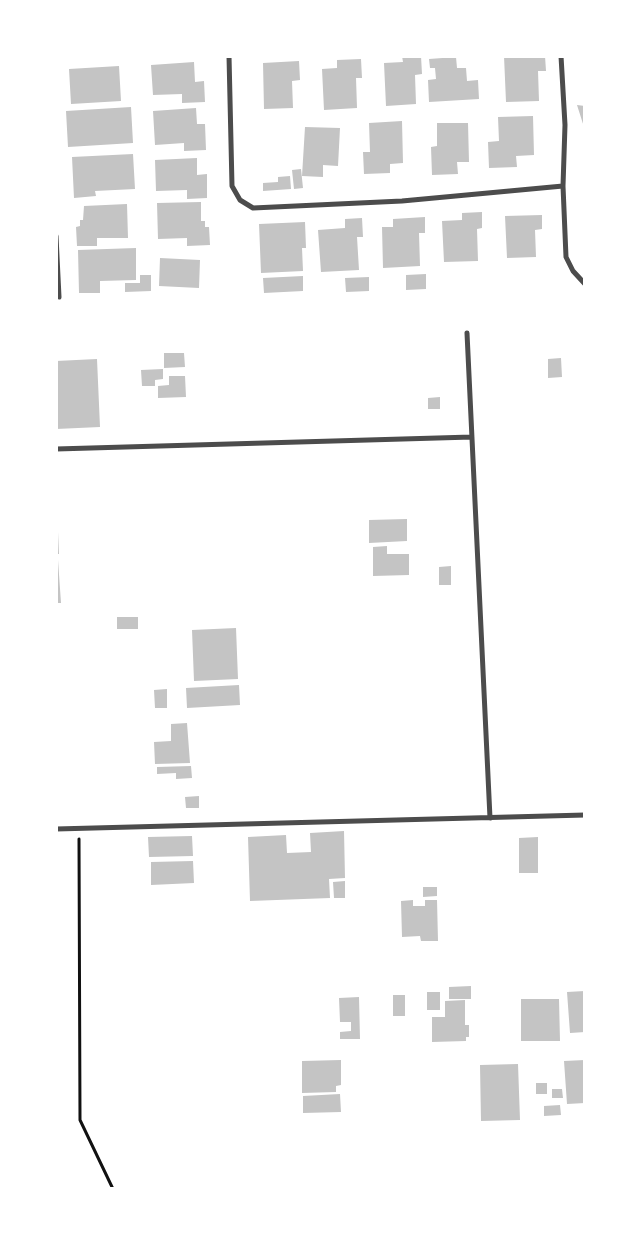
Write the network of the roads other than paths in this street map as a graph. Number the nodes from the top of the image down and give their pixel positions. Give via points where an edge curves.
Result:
1 (229, 56) edge
2 (561, 56) edge
3 (563, 186) junction
4 (56, 236) edge
5 (585, 284) edge
6 (59, 297) dead end
7 (467, 333) dead end
8 (472, 437) junction
9 (56, 449) edge
10 (585, 815) edge
11 (490, 818) junction
12 (56, 829) edge

1 - 3 street via 232,186 240,200 253,208 402,201
2 - 3 street via 565,125
3 - 5 street via 566,257
4 - 6 street
7 - 8 street
8 - 9 street
8 - 11 street
10 - 11 street
11 - 12 street

